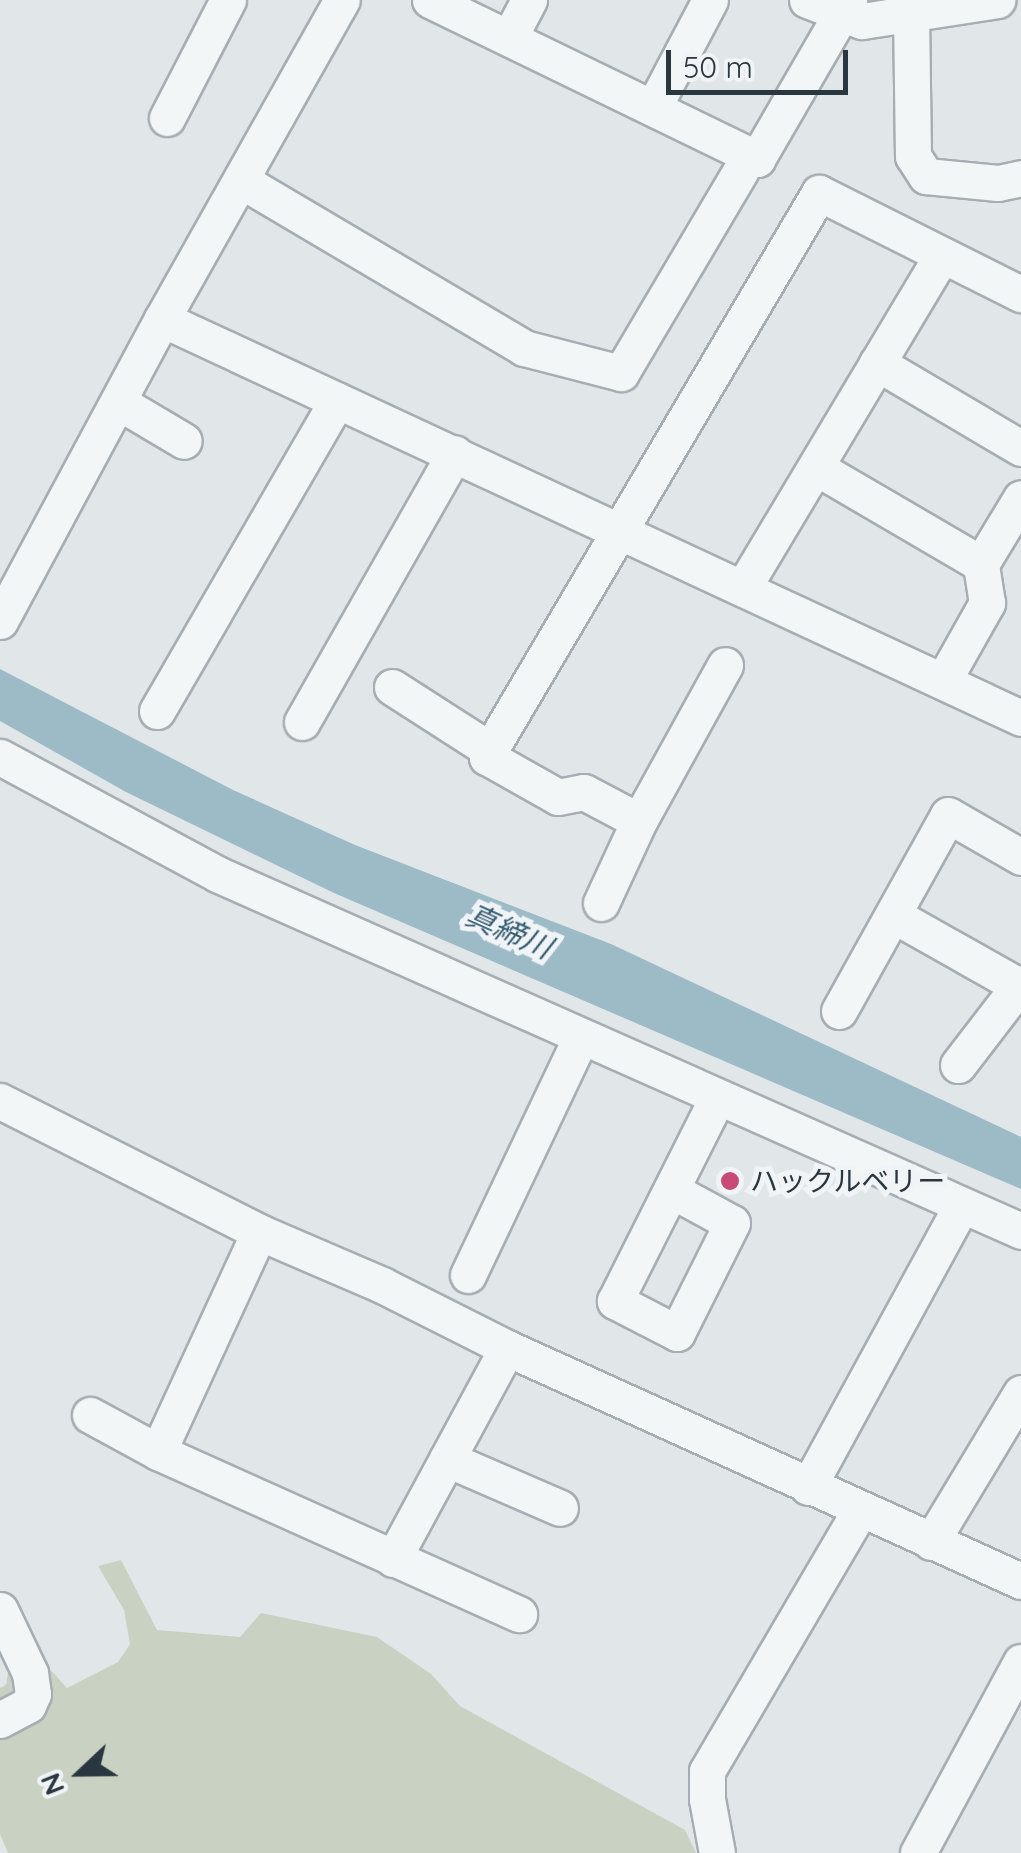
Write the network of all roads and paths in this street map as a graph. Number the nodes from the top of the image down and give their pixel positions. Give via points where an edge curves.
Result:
1 (228, 0) edge
2 (342, 0) edge
3 (430, 0) edge
4 (530, 0) edge
5 (710, 0) edge
6 (807, 0) edge
7 (996, 0) edge
8 (845, 8) edge
9 (911, 13) junction
10 (509, 38) junction
11 (653, 108) junction
12 (167, 118) dead end
13 (740, 172) dead end
14 (1021, 178) edge
15 (242, 181) junction
16 (941, 258) junction
17 (1021, 294) edge
18 (162, 320) junction
19 (877, 363) junction
20 (337, 400) junction
21 (120, 403) junction
22 (184, 440) dead end
23 (1021, 448) edge
24 (455, 454) junction
25 (816, 468) junction
26 (1021, 498) edge
27 (622, 529) junction
28 (981, 564) junction
29 (744, 586) junction
30 (0, 621) edge
31 (725, 665) dead end
32 (942, 681) junction
33 (392, 687) dead end
34 (157, 710) dead end
35 (1021, 718) edge
36 (302, 722) dead end
37 (490, 750) junction
38 (0, 756) edge
39 (639, 821) junction
40 (1021, 857) edge
41 (601, 903) dead end
42 (895, 916) junction
43 (1017, 996) edge
44 (838, 1011) dead end
45 (581, 1037) junction
46 (958, 1065) dead end
47 (717, 1098) junction
48 (0, 1100) edge
49 (671, 1190) dead end
50 (962, 1205) junction
51 (1021, 1231) edge
52 (259, 1232) junction
53 (468, 1274) dead end
54 (507, 1348) junction
55 (1021, 1393) edge
56 (90, 1415) dead end
57 (158, 1452) junction
58 (448, 1459) junction
59 (808, 1486) junction
60 (560, 1508) dead end
61 (860, 1510) junction
62 (930, 1542) junction
63 (394, 1559) junction
64 (1021, 1582) edge
65 (0, 1610) edge
66 (519, 1614) dead end
67 (1021, 1662) edge
68 (0, 1720) edge
69 (718, 1853) edge
70 (918, 1853) edge

1 - 12 street
2 - 15 street
3 - 10 street
4 - 10 street
5 - 11 street
6 - 8 street
7 - 9 street
8 - 9 street via 862,21
8 - 11 street via 757,159
9 - 14 street via 913,156 926,176 998,183
10 - 11 street
13 - 15 street via 621,372 524,348
15 - 18 street
16 - 17 street
16 - 19 street
16 - 27 street via 819,193
18 - 20 street
18 - 21 street
19 - 23 street
19 - 25 street
20 - 24 street
20 - 34 street
21 - 22 street
21 - 30 street
24 - 27 street
24 - 36 street
25 - 28 street
25 - 29 street
26 - 28 street
27 - 29 street
27 - 37 street
28 - 32 street via 987,603
29 - 32 street
31 - 39 street
32 - 35 street
33 - 37 street
37 - 39 street via 487,757 558,797 584,792
38 - 45 street via 217,874
39 - 41 street
40 - 42 street via 948,815
42 - 43 street
42 - 44 street
43 - 46 street
45 - 47 street
45 - 53 street
47 - 49 street
47 - 50 street
48 - 52 street
50 - 51 street
50 - 59 street
52 - 54 street
52 - 57 street
54 - 58 street
54 - 59 street
55 - 62 street
56 - 57 street
57 - 63 street
58 - 60 street
58 - 63 street
59 - 61 street
61 - 62 street
61 - 69 street via 707,1771
62 - 64 street
63 - 66 street
65 - 68 street via 33,1694 28,1705
67 - 70 street

